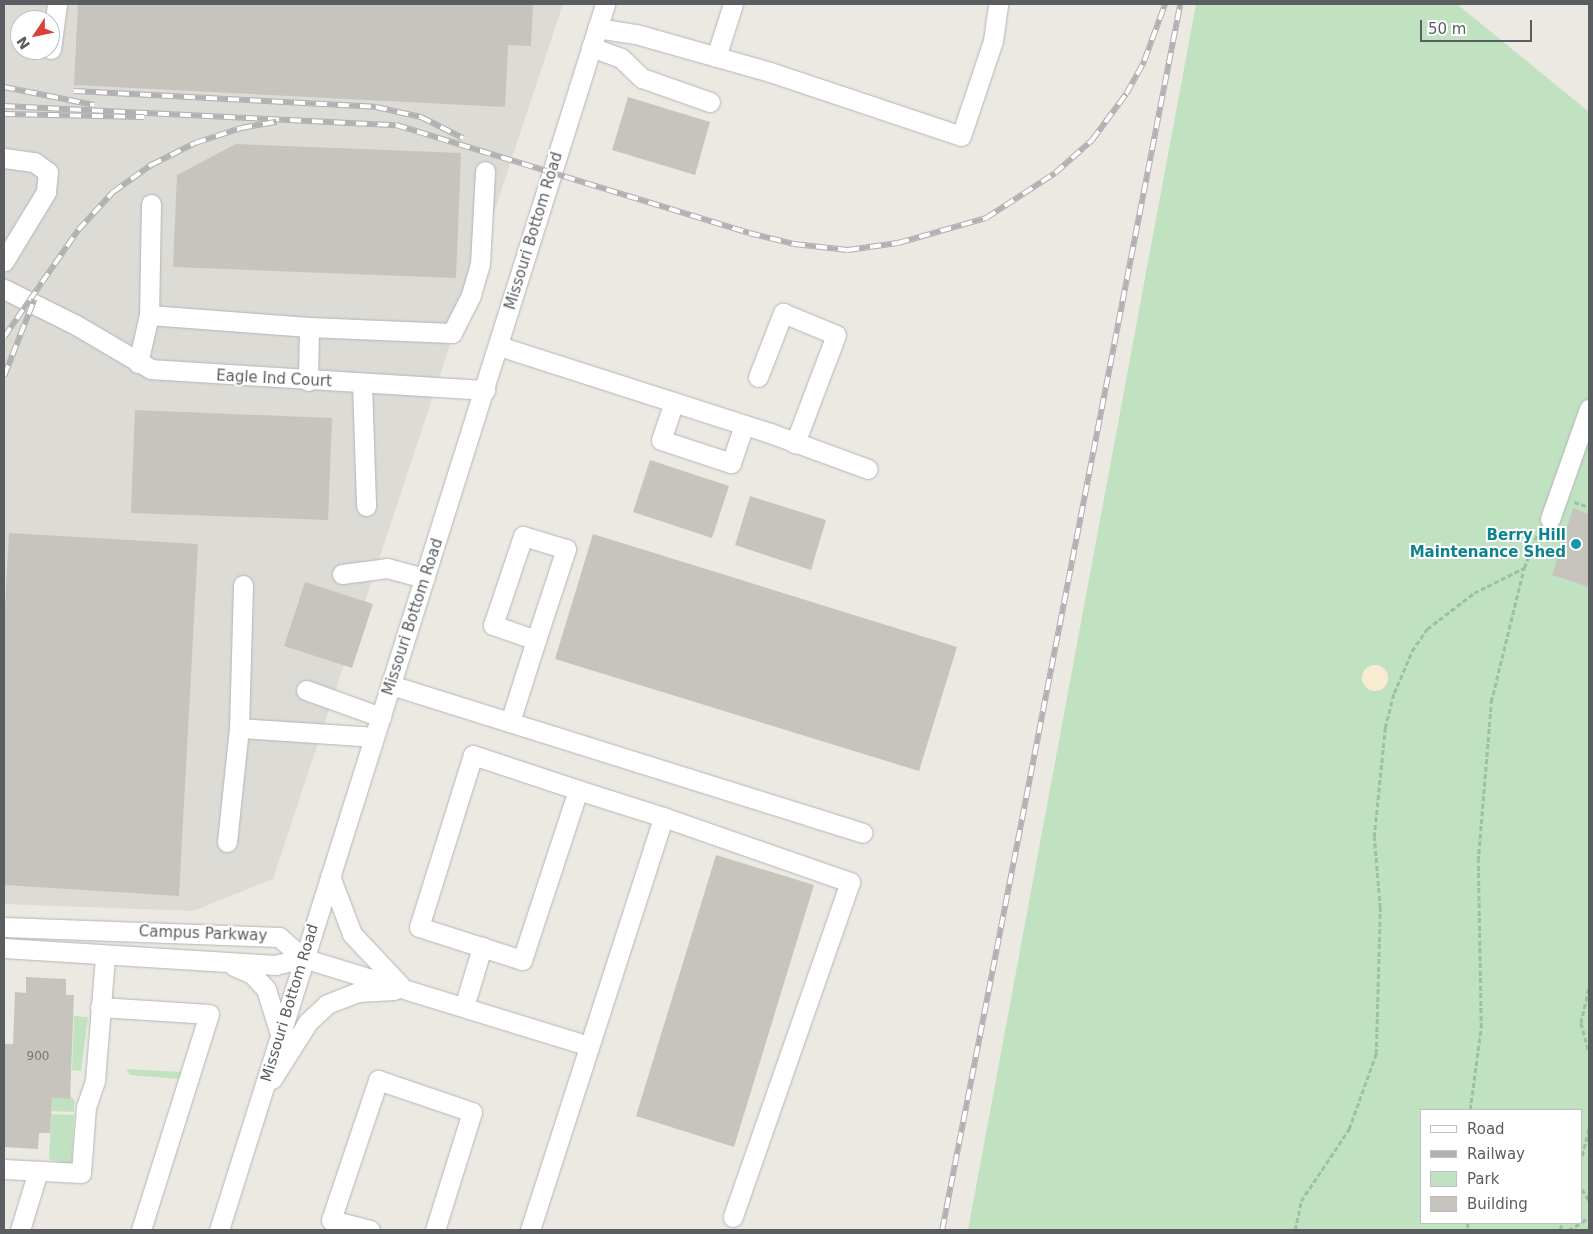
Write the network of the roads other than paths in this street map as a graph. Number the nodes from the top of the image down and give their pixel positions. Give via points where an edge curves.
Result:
1 (605, 4) edge
2 (733, 4) edge
3 (998, 4) edge
4 (597, 28) junction
5 (591, 47) junction
6 (716, 57) junction
7 (710, 102) dead end
8 (4, 158) edge
9 (485, 171) dead end
10 (151, 204) dead end
11 (4, 258) edge
12 (4, 289) edge
13 (149, 316) junction
14 (309, 327) junction
15 (498, 346) junction
16 (138, 363) junction
17 (758, 377) dead end
18 (308, 380) junction
19 (362, 383) junction
20 (485, 390) junction
21 (674, 402) junction
22 (1589, 408) edge
23 (744, 425) junction
24 (795, 443) junction
25 (868, 469) dead end
26 (366, 506) dead end
27 (1550, 519) dead end
28 (342, 574) dead end
29 (425, 578) junction
30 (243, 585) dead end
31 (536, 640) junction
32 (391, 685) junction
33 (306, 690) dead end
34 (381, 717) junction
35 (510, 722) junction
36 (239, 728) junction
37 (374, 737) junction
38 (578, 790) junction
39 (663, 817) junction
40 (862, 834) dead end
41 (227, 842) dead end
42 (330, 876) junction
43 (4, 926) edge
44 (482, 947) junction
45 (4, 948) edge
46 (105, 956) junction
47 (303, 958) junction
48 (223, 962) junction
49 (405, 989) junction
50 (100, 1007) junction
51 (464, 1007) junction
52 (279, 1032) junction
53 (586, 1045) junction
54 (260, 1098) junction
55 (4, 1169) edge
56 (38, 1171) junction
57 (733, 1216) dead end
58 (20, 1230) edge
59 (141, 1230) edge
60 (219, 1230) edge
61 (370, 1230) edge
62 (436, 1230) edge
63 (530, 1230) edge

1 - 4 street, Missouri Bottom Road
2 - 6 street
3 - 6 street via 993,41 961,136
4 - 5 street, Missouri Bottom Road
4 - 6 street via 636,34
5 - 7 street via 621,58 642,78
5 - 15 street, Missouri Bottom Road
8 - 11 street via 34,162 48,172 46,192 31,223
9 - 14 street via 480,264 452,333
10 - 13 street
12 - 16 street, Eagle Ind Court via 76,325
13 - 14 street
13 - 16 street
14 - 18 street
15 - 20 street, Missouri Bottom Road
15 - 21 street
16 - 18 street, Eagle Ind Court via 174,373
17 - 24 street via 783,314 836,335
18 - 19 street, Eagle Ind Court
19 - 20 street, Eagle Ind Court
19 - 26 street
20 - 29 street, Missouri Bottom Road
21 - 23 street
21 - 23 street via 661,440 731,463
22 - 27 street
23 - 24 street
24 - 25 street
28 - 29 street via 387,568
29 - 32 street, Missouri Bottom Road
30 - 36 street
31 - 31 street via 566,549 523,536 493,625
31 - 35 street
32 - 34 street, Missouri Bottom Road
32 - 35 street
33 - 34 street
34 - 37 street, Missouri Bottom Road
35 - 40 street
36 - 37 street
36 - 41 street
37 - 42 street, Missouri Bottom Road
38 - 39 street
38 - 44 street via 522,960
38 - 44 street via 473,756 418,927
39 - 53 street
39 - 57 street via 850,882
42 - 47 street, Missouri Bottom Road
42 - 49 street via 352,934 373,960
43 - 47 street, Campus Parkway via 279,937
44 - 51 street
45 - 46 street, Campus Parkway
46 - 48 street, Campus Parkway
46 - 50 street
47 - 48 street, Campus Parkway via 275,965
47 - 49 street
47 - 52 street, Missouri Bottom Road
48 - 52 street via 252,974 266,989
49 - 51 street
49 - 54 street via 358,992 328,1004 308,1022
50 - 56 street via 95,1081 86,1108 81,1173
50 - 59 street via 209,1014
51 - 53 street
52 - 54 street, Missouri Bottom Road
53 - 63 street
54 - 60 street, Missouri Bottom Road
55 - 56 street
56 - 58 street
61 - 62 street via 331,1220 378,1080 472,1112

